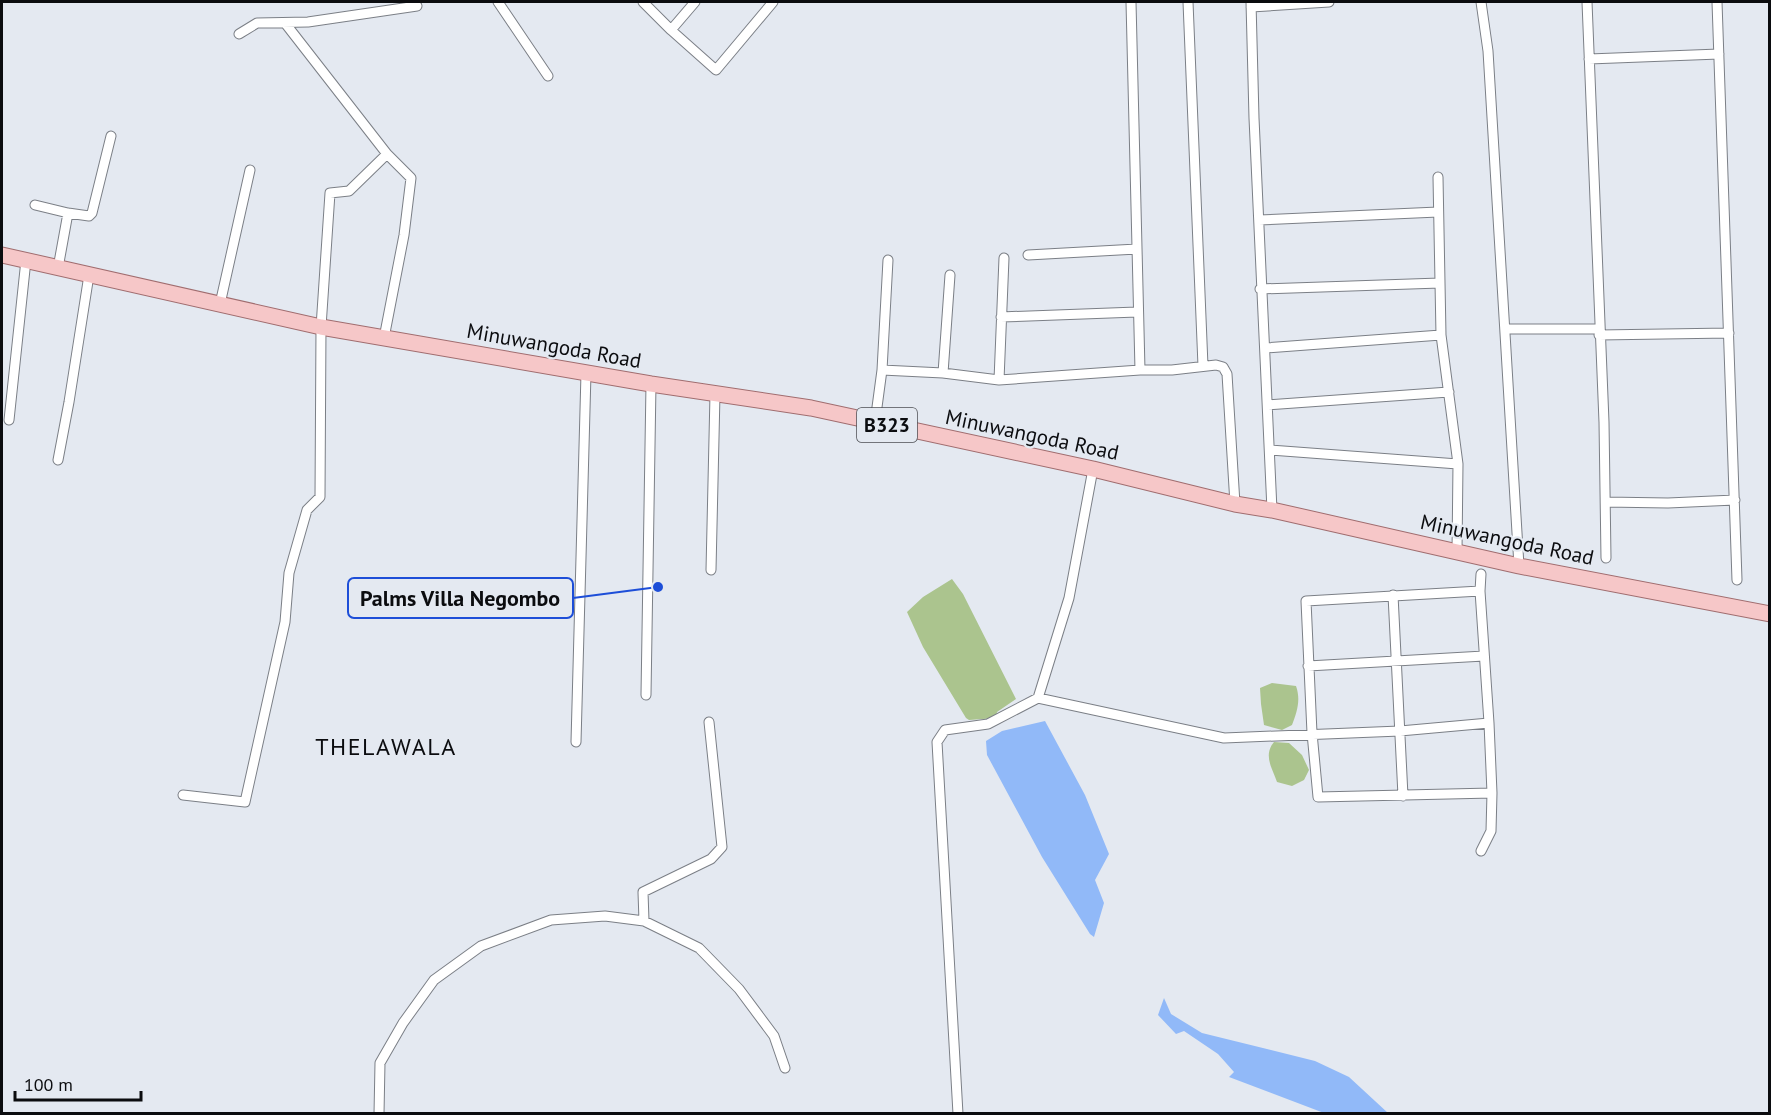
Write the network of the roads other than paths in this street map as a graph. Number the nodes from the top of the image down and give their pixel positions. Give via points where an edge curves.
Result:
1 (498, 2) edge
2 (643, 2) edge
3 (695, 2) edge
4 (772, 2) edge
5 (1131, 2) edge
6 (1188, 2) edge
7 (1329, 2) edge
8 (1481, 2) edge
9 (1587, 2) edge
10 (1717, 2) edge
11 (1251, 4) edge
12 (417, 6) dead end
13 (285, 23) junction
14 (671, 30) junction
15 (239, 34) dead end
16 (1719, 54) junction
17 (1589, 59) junction
18 (548, 76) dead end
19 (111, 136) dead end
20 (387, 154) junction
21 (250, 170) dead end
22 (1438, 177) dead end
23 (35, 205) dead end
24 (1438, 212) junction
25 (68, 213) junction
26 (1259, 220) junction
27 (1137, 249) junction
28 (2, 255) edge
29 (1028, 255) dead end
30 (1004, 258) dead end
31 (26, 260) junction
32 (888, 260) dead end
33 (58, 268) junction
34 (89, 275) junction
35 (950, 275) dead end
36 (1440, 283) junction
37 (1260, 289) junction
38 (220, 304) junction
39 (1137, 312) junction
40 (1001, 317) junction
41 (321, 327) junction
42 (1505, 329) junction
43 (1599, 332) junction
44 (1728, 333) junction
45 (1441, 335) junction
46 (384, 338) junction
47 (1265, 348) junction
48 (1203, 366) junction
49 (882, 370) junction
50 (1140, 370) junction
51 (586, 373) junction
52 (943, 373) junction
53 (999, 380) junction
54 (651, 384) junction
55 (1449, 392) junction
56 (715, 394) junction
57 (1268, 405) junction
58 (9, 420) dead end
59 (875, 422) junction
60 (1270, 450) junction
61 (58, 460) dead end
62 (1458, 464) junction
63 (1093, 468) junction
64 (1735, 500) junction
65 (1606, 502) junction
66 (1235, 504) junction
67 (1272, 510) junction
68 (1457, 552) junction
69 (1606, 558) dead end
70 (1520, 566) junction
71 (711, 570) dead end
72 (1481, 574) dead end
73 (1737, 580) dead end
74 (1480, 591) junction
75 (1393, 595) junction
76 (1770, 614) edge
77 (1484, 657) junction
78 (1396, 661) junction
79 (1308, 666) junction
80 (646, 694) dead end
81 (1038, 698) junction
82 (709, 722) dead end
83 (1490, 723) junction
84 (1400, 731) junction
85 (1312, 733) junction
86 (576, 742) dead end
87 (1492, 793) junction
88 (183, 795) dead end
89 (1403, 796) junction
90 (1481, 851) dead end
91 (644, 921) junction
92 (785, 1068) dead end
93 (379, 1113) edge
94 (958, 1113) edge

1 - 18 street
2 - 14 street
3 - 14 street
4 - 14 street via 716,70
5 - 27 street
6 - 48 street
7 - 11 street
8 - 42 street via 1488,51
9 - 17 street
10 - 16 street
11 - 26 street
12 - 13 street
13 - 15 street via 257,23
13 - 20 street
16 - 17 street
16 - 44 street
17 - 43 street
19 - 25 street via 92,213
20 - 41 street via 349,191 330,193
20 - 46 street via 411,178
21 - 38 street
22 - 24 street
23 - 25 street
24 - 26 street
24 - 36 street
25 - 33 street
26 - 37 street
27 - 29 street
27 - 39 street
28 - 31 main road, Minuwangoda Road / B323
30 - 40 street
31 - 33 main road, Minuwangoda Road / B323
31 - 58 street
32 - 49 street
33 - 34 main road, Minuwangoda Road / B323
34 - 38 main road, Minuwangoda Road / B323
34 - 61 street
35 - 52 street
36 - 37 street
36 - 45 street
37 - 47 street
38 - 41 main road, Minuwangoda Road / B323
39 - 40 street
39 - 50 street
40 - 53 street
41 - 46 main road, Minuwangoda Road / B323
41 - 88 street via 321,497 307,510 289,573 285,622 245,802
42 - 43 street
42 - 70 street
43 - 44 street
43 - 65 street
44 - 64 street
45 - 47 street
45 - 55 street
46 - 51 main road, Minuwangoda Road / B323
47 - 57 street
48 - 50 street
48 - 66 street via 1223,367 1227,374
49 - 52 street
49 - 59 street
50 - 53 street
51 - 54 main road, Minuwangoda Road / B323
51 - 86 street
52 - 53 street
54 - 56 main road, Minuwangoda Road / B323
54 - 80 street
55 - 57 street
55 - 62 street
56 - 59 main road, Minuwangoda Road / B323
56 - 71 street
57 - 60 street
59 - 63 main road, Minuwangoda Road / B323
60 - 62 street
60 - 67 street
62 - 68 street
63 - 66 main road, Minuwangoda Road / B323
63 - 81 street via 1069,598
64 - 65 street
64 - 73 street
65 - 69 street
66 - 67 main road, Minuwangoda Road / B323
67 - 68 main road, Minuwangoda Road / B323
68 - 70 main road, Minuwangoda Road / B323
70 - 76 main road, Minuwangoda Road / B323
72 - 74 street
74 - 75 street
74 - 77 street
75 - 78 street
75 - 79 street via 1306,601
77 - 78 street
77 - 83 street
78 - 79 street
78 - 84 street
79 - 85 street
81 - 85 street via 1224,738
81 - 94 street via 988,724 945,730 938,742
82 - 91 street via 722,848 711,859 643,892
83 - 84 street
83 - 87 street
84 - 85 street
84 - 89 street
85 - 89 street via 1318,797
87 - 89 street
87 - 90 street via 1491,831
91 - 92 street via 699,948 739,989 774,1036
91 - 93 street via 605,916 551,920 481,946 434,980 380,1063

